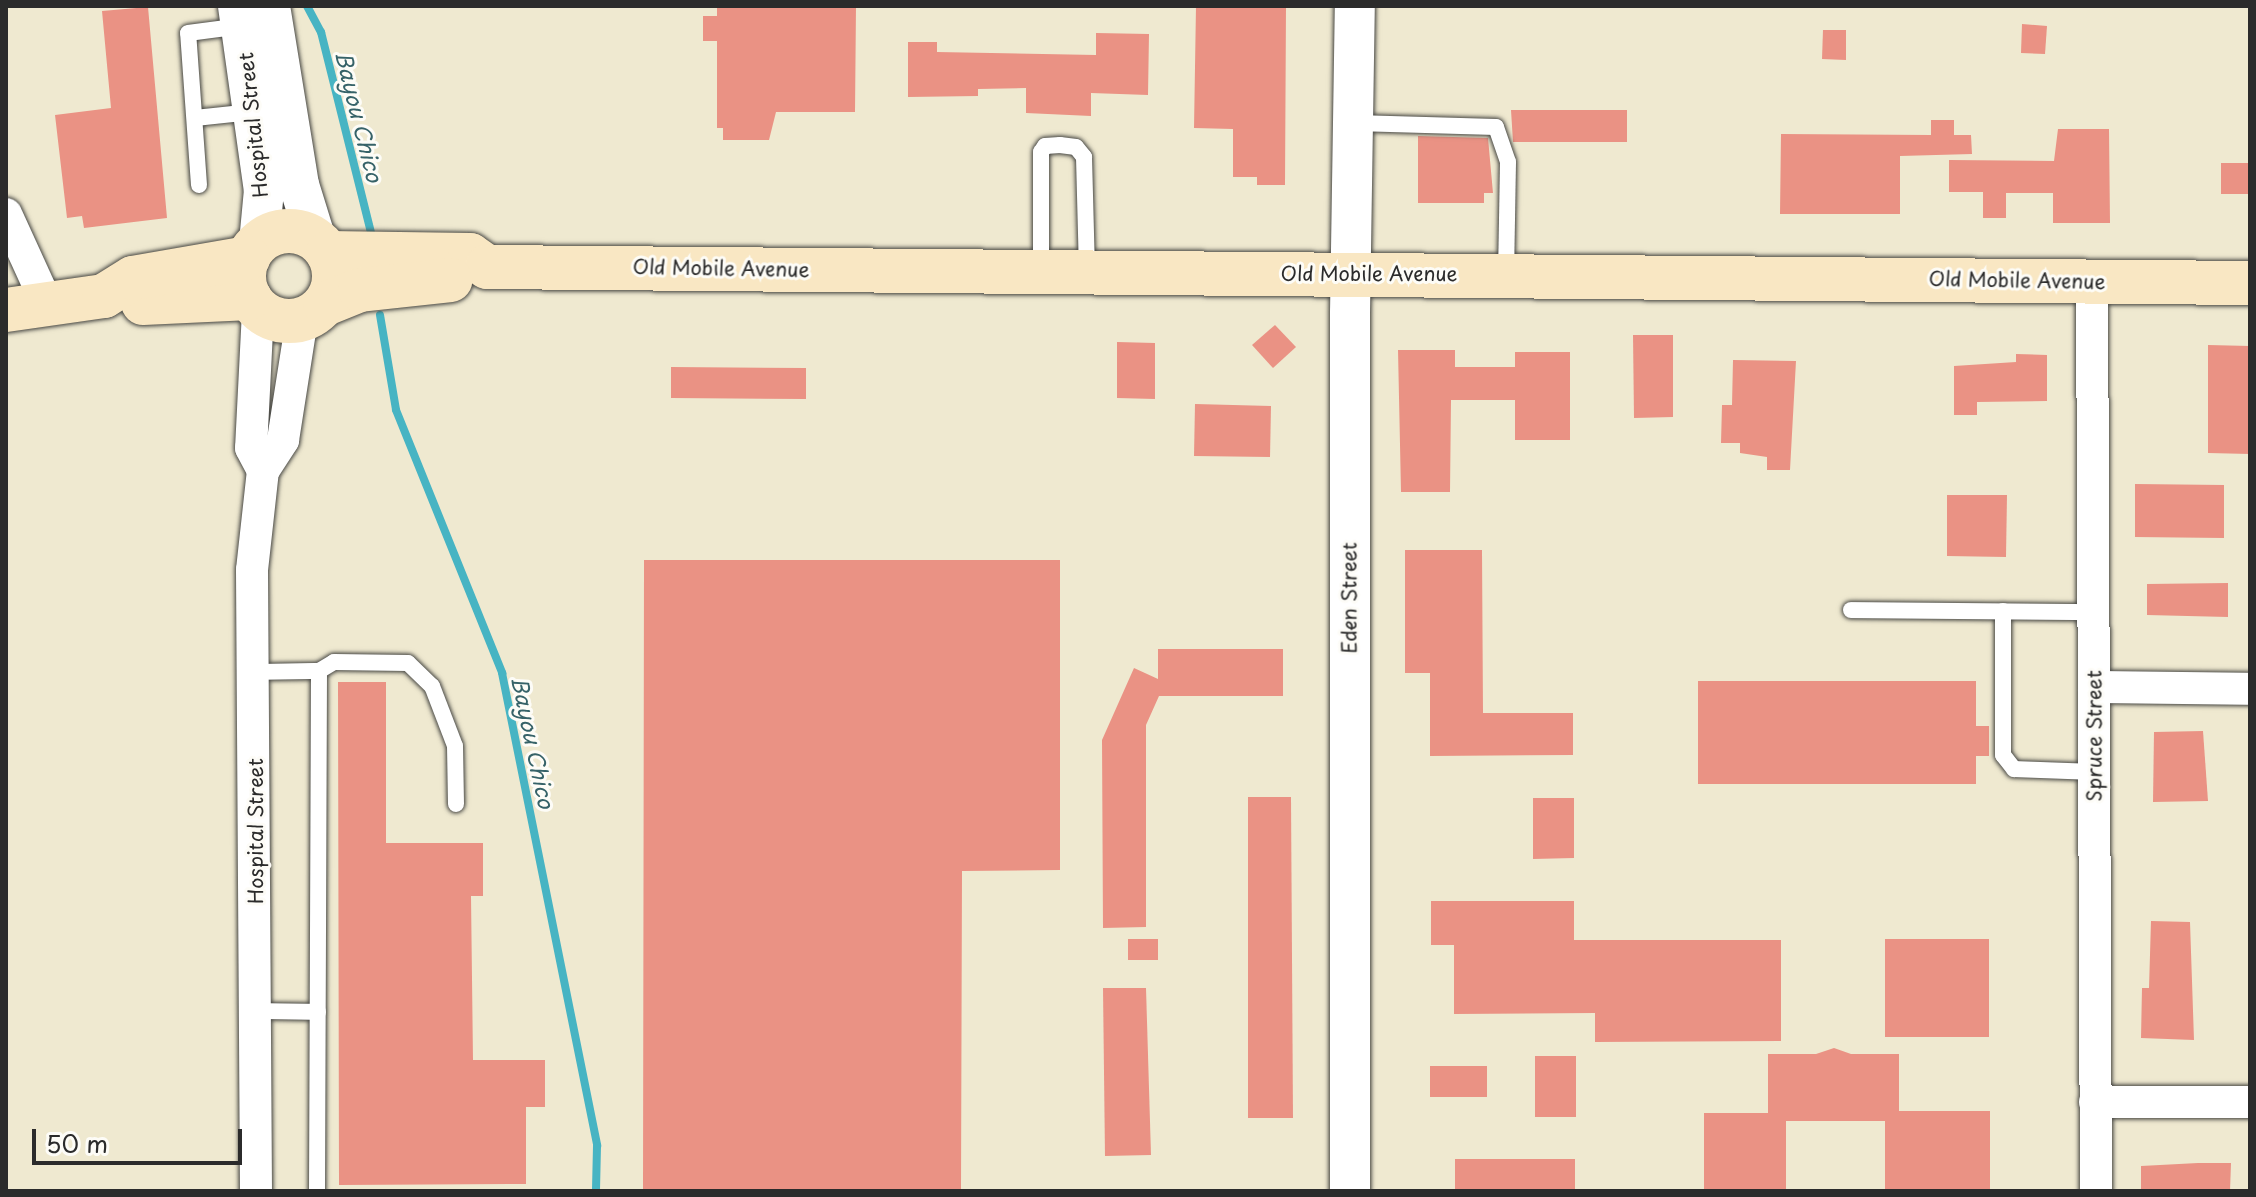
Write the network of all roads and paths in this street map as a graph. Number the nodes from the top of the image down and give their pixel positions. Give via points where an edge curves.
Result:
1 (1355, 6) edge
2 (255, 15) edge
3 (254, 111) junction
4 (195, 118) junction
5 (1355, 123) junction
6 (199, 185) dead end
7 (6, 214) edge
8 (322, 247) junction
9 (487, 267) junction
10 (1041, 271) junction
11 (1087, 271) junction
12 (1351, 273) junction
13 (1506, 275) junction
14 (254, 278) junction
15 (2092, 281) junction
16 (2250, 283) edge
17 (27, 307) edge
18 (314, 311) junction
19 (263, 471) junction
20 (1851, 610) dead end
21 (2003, 611) junction
22 (2093, 612) junction
23 (319, 671) junction
24 (254, 672) junction
25 (2094, 687) junction
26 (2250, 689) edge
27 (2094, 772) junction
28 (456, 804) dead end
29 (257, 1011) junction
30 (318, 1012) junction
31 (2095, 1102) junction
32 (2250, 1102) edge
33 (256, 1191) edge
34 (317, 1191) edge
35 (1350, 1191) edge
36 (2096, 1191) edge

1 - 5 street, Eden Street
2 - 3 street, Hospital Street
2 - 4 lane via 188,33
2 - 8 street, Hospital Street via 299,185
3 - 4 lane
3 - 14 street, Hospital Street via 264,190
4 - 6 lane
5 - 12 street, Eden Street
5 - 13 lane via 1496,127 1508,162
7 - 17 street
8 - 9 main road, Old Mobile Avenue via 470,255
8 - 14 main road, Old Mobile Avenue via 287,231
8 - 18 main road via 334,279
9 - 10 main road, Old Mobile Avenue
9 - 18 main road, Old Mobile Avenue via 473,279 393,284
10 - 11 main road, Old Mobile Avenue
10 - 11 lane via 1041,152 1050,145 1076,147 1084,157
11 - 12 main road, Old Mobile Avenue
12 - 13 main road, Old Mobile Avenue
12 - 35 street, Eden Street
13 - 15 main road, Old Mobile Avenue
14 - 17 main road, Old Mobile Avenue via 120,306 104,296
14 - 18 main road, Old Mobile Avenue via 279,320
14 - 19 street, Hospital Street via 251,448
15 - 16 main road, Old Mobile Avenue
15 - 22 street, Spruce Street
18 - 19 street, Hospital Street via 283,440
19 - 24 street, Hospital Street via 252,570
20 - 21 lane
21 - 22 lane
21 - 27 lane via 2003,755 2014,769
22 - 25 street, Spruce Street
23 - 24 lane
23 - 28 lane via 334,662 408,663 432,686 455,746
23 - 30 lane
24 - 29 street, Hospital Street
25 - 26 street
25 - 27 street, Spruce Street
27 - 31 street, Spruce Street
29 - 30 lane
29 - 33 street, Hospital Street
30 - 34 lane
31 - 32 street
31 - 36 street, Spruce Street

